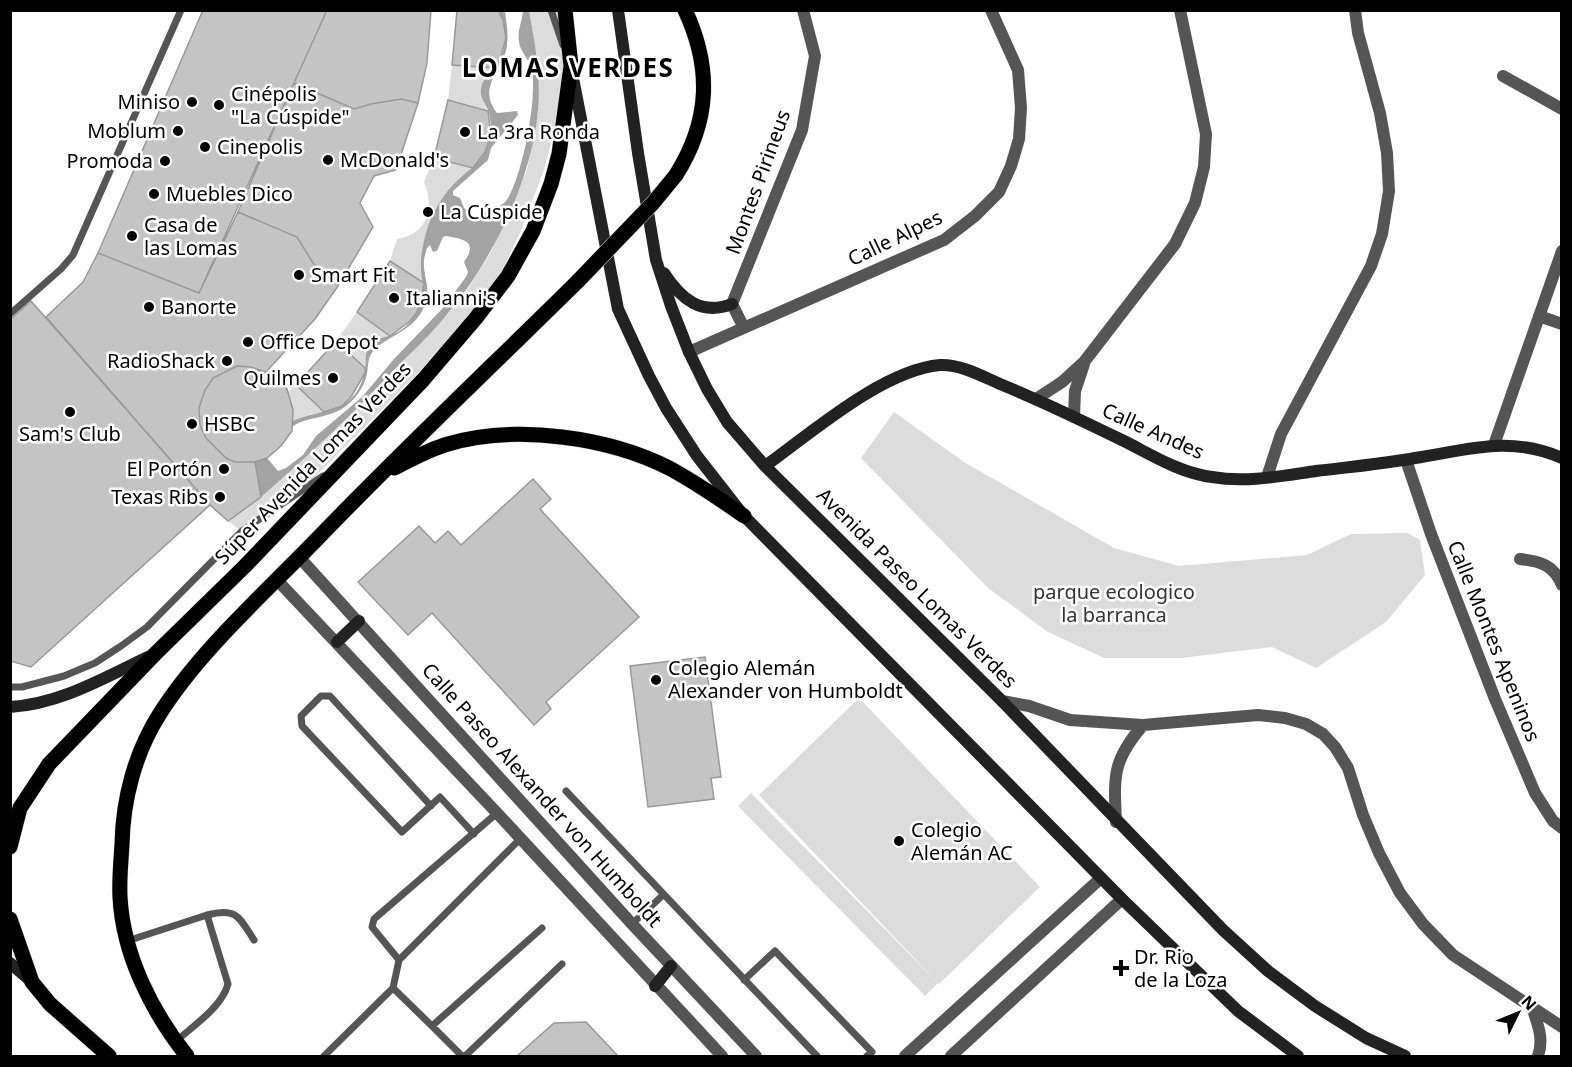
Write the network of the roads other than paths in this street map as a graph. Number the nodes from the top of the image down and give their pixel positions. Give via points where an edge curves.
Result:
1 (181, 10) edge
2 (551, 10) edge
3 (565, 10) edge
4 (618, 10) edge
5 (685, 10) edge
6 (803, 10) edge
7 (991, 10) edge
8 (1180, 10) edge
9 (1355, 10) edge
10 (571, 66) junction
11 (1503, 76) dead end
12 (1562, 110) edge
13 (1562, 251) edge
14 (656, 260) junction
15 (732, 304) junction
16 (10, 314) edge
17 (1539, 316) junction
18 (1562, 324) edge
19 (744, 328) junction
20 (689, 352) junction
21 (1084, 362) junction
22 (1036, 399) junction
23 (1074, 417) junction
24 (1494, 445) junction
25 (1562, 458) edge
26 (1406, 460) junction
27 (343, 463) junction
28 (765, 466) junction
29 (378, 476) junction
30 (1267, 477) junction
31 (744, 516) junction
32 (300, 558) junction
33 (1520, 559) dead end
34 (277, 580) junction
35 (1562, 585) edge
36 (358, 621) junction
37 (337, 642) junction
38 (155, 654) junction
39 (10, 687) edge
40 (1002, 702) junction
41 (10, 707) edge
42 (1143, 725) junction
43 (566, 791) dead end
44 (431, 806) junction
45 (497, 813) junction
46 (1116, 822) junction
47 (1562, 828) edge
48 (474, 834) junction
49 (521, 838) junction
50 (10, 847) edge
51 (1101, 878) junction
52 (663, 895) junction
53 (1122, 899) junction
54 (207, 915) junction
55 (10, 919) edge
56 (632, 924) junction
57 (542, 928) dead end
58 (254, 940) dead end
59 (128, 941) junction
60 (399, 960) junction
61 (10, 963) edge
62 (562, 964) dead end
63 (671, 966) junction
64 (744, 980) junction
65 (32, 982) junction
66 (655, 986) junction
67 (393, 988) junction
68 (1532, 1007) junction
69 (432, 1026) junction
70 (1562, 1027) edge
71 (176, 1042) junction
72 (109, 1056) edge
73 (187, 1056) edge
74 (324, 1056) edge
75 (463, 1056) edge
76 (722, 1056) edge
77 (756, 1056) edge
78 (817, 1056) edge
79 (867, 1056) edge
80 (904, 1056) edge
81 (951, 1056) edge
82 (1298, 1056) edge
83 (1405, 1056) edge
84 (1538, 1056) edge

1 - 16 lane via 74,255
2 - 10 lane
3 - 10 main road
4 - 14 main road, Avenida Paseo Lomas Verdes
5 - 29 main road, bridge via 703,69 704,102 690,154 653,203 578,281
6 - 15 street, Montes Pirineus via 815,56 802,130
7 - 19 street, Calle Alpes via 1018,70 1021,108 1019,139 999,192 944,240
8 - 21 street via 1206,134 1204,167 1195,203 1175,244
9 - 30 street via 1387,153 1389,191 1382,234 1371,266 1281,434
10 - 27 main road, Súper Avenida Lomas Verdes via 563,132 551,184 533,231 508,276 423,380
10 - 31 main road via 618,309 666,408
11 - 12 street
13 - 17 street
14 - 15 main road via 672,286 686,299 705,308
14 - 20 main road, Avenida Paseo Lomas Verdes
15 - 19 street
17 - 18 street
17 - 24 street
19 - 20 street, Calle Alpes
20 - 28 main road, Avenida Paseo Lomas Verdes via 727,422
21 - 22 street
21 - 23 street via 1075,391
22 - 23 main road, Calle Andes
22 - 28 main road, Calle Andes via 965,369 943,365 920,368 865,394
23 - 30 main road, Calle Andes via 1178,468 1238,480
24 - 25 main road, Calle Andes via 1522,445
24 - 26 main road, Calle Andes
26 - 30 main road, Calle Andes
26 - 47 street, Calle Montes Apeninos via 1431,534 1535,794
27 - 38 main road, Súper Avenida Lomas Verdes
27 - 39 lane via 242,531 147,627 121,646 64,676
28 - 40 main road, Avenida Paseo Lomas Verdes
29 - 31 main road via 448,444 482,437 527,434 574,439 606,445 669,468
29 - 32 main road
31 - 51 main road
32 - 34 main road
32 - 36 street, Calle Paseo Alexander von Humboldt
33 - 35 street via 1549,566
34 - 37 street
34 - 59 main road via 182,682 158,716 136,762 122,818 120,898
36 - 37 main road
36 - 56 street, Calle Paseo Alexander von Humboldt
37 - 45 street
38 - 41 main road via 75,692
38 - 50 main road, Súper Avenida Lomas Verdes via 49,764 20,808
40 - 42 street via 1029,706 1070,720
40 - 46 main road, Avenida Paseo Lomas Verdes
42 - 46 street via 1126,745 1117,766
42 - 68 street via 1258,715 1306,724 1323,734 1348,768 1379,853 1400,893 1423,924 1453,955
43 - 52 lane
44 - 44 lane via 402,832 302,726 301,716 321,696 330,696
44 - 48 lane via 440,797
45 - 48 lane
45 - 49 street
46 - 83 main road, Avenida Paseo Lomas Verdes via 1268,971 1357,1033
48 - 60 lane via 374,919 372,927
49 - 60 lane
49 - 66 street
51 - 53 main road
51 - 80 street
52 - 56 lane
52 - 64 lane
53 - 81 street
53 - 82 main road via 1238,1011
54 - 58 lane via 231,913
54 - 59 lane
54 - 71 lane via 228,984 226,993
55 - 65 main road
56 - 63 street, Calle Paseo Alexander von Humboldt
57 - 69 lane
59 - 71 main road via 142,984
60 - 67 lane
61 - 65 main road
62 - 75 lane
63 - 66 main road
63 - 77 street, Calle Paseo Alexander von Humboldt
64 - 78 lane
64 - 79 lane via 775,951 872,1052
65 - 72 main road via 50,1004
66 - 76 street
67 - 69 lane
67 - 74 lane
68 - 70 street
68 - 84 street via 1542,1045
69 - 75 lane
71 - 73 main road

